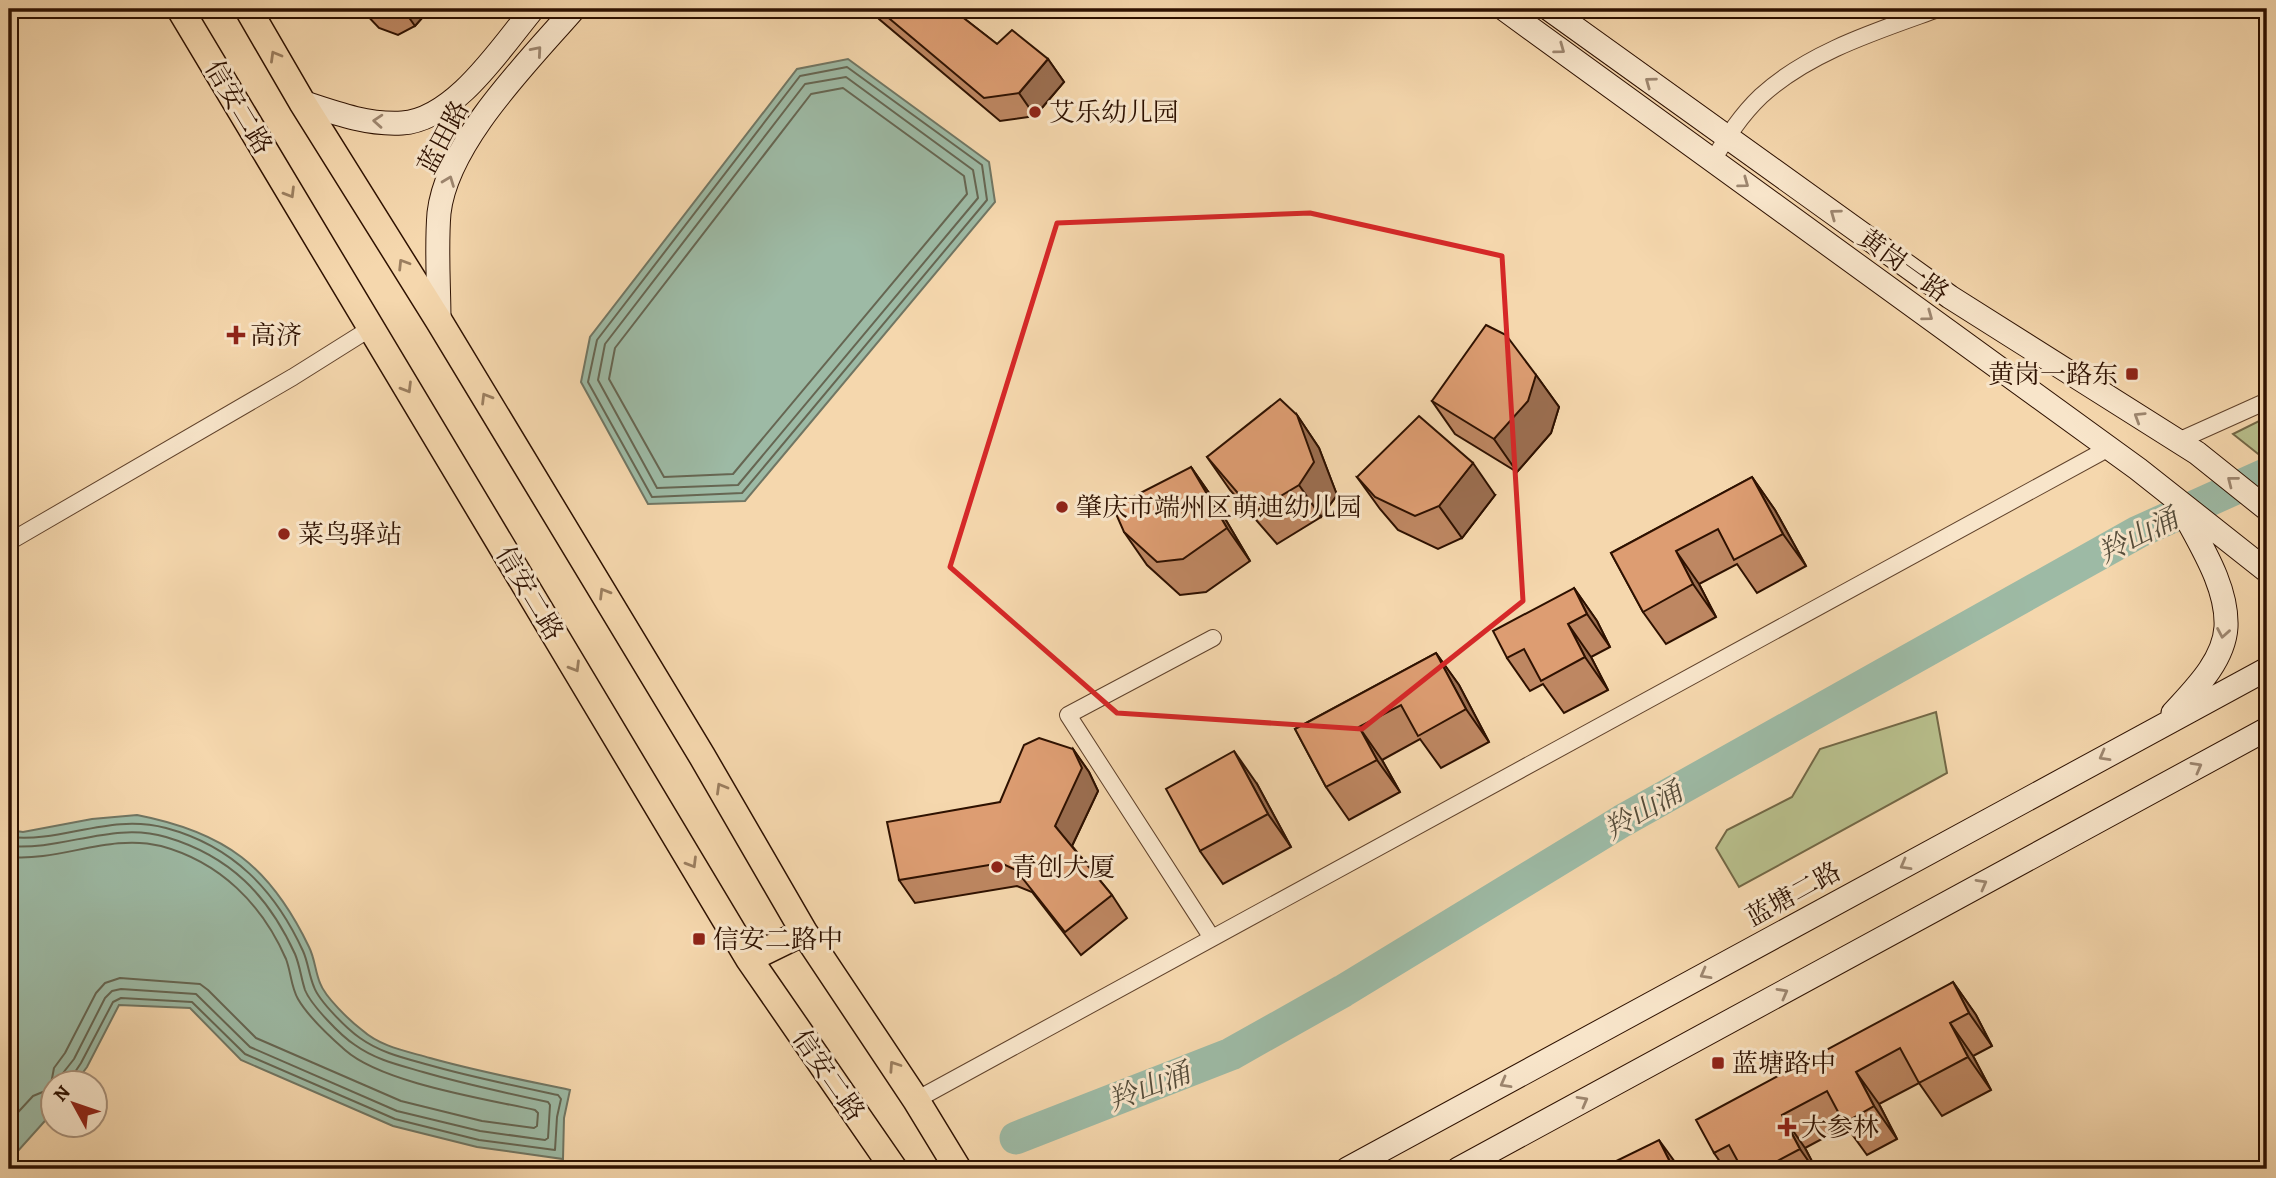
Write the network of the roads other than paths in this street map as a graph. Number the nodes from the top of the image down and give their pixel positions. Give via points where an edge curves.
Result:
1 (180, 9) edge
2 (247, 9) edge
3 (533, 9) edge
4 (574, 9) edge
5 (1504, 9) edge
6 (1549, 9) edge
7 (1938, 9) edge
8 (302, 103) junction
9 (1727, 137) junction
10 (1713, 160) junction
11 (439, 321) junction
12 (371, 328) junction
13 (2267, 401) edge
14 (2187, 447) junction
15 (2109, 448) junction
16 (2177, 500) junction
17 (2267, 509) edge
18 (9, 542) edge
19 (2267, 571) edge
20 (1213, 638) dead end
21 (2267, 669) edge
22 (2164, 723) junction
23 (2267, 729) edge
24 (804, 932) junction
25 (1212, 938) junction
26 (749, 959) junction
27 (916, 1100) junction
28 (958, 1168) edge
29 (894, 1169) edge
30 (1347, 1169) edge
31 (1458, 1169) edge

1 -> 12 main road, 信安二路
8 -> 2 main road
3 -> 8 main road, 蓝田路 via 479,74 428,116 404,123 353,119
11 -> 4 main road, 蓝田路 via 439,212 447,181 500,94
5 -> 10 main road, 黄岗一路
9 -> 6 main road, 黄岗一路
7 - 9 street via 1860,37 1794,71 1761,96
11 -> 8 main road
9 - 10 street
14 -> 9 main road, 黄岗一路 via 1950,297
10 -> 15 main road, 黄岗一路
24 -> 11 main road
12 - 18 street
12 -> 26 main road, 信安二路
13 - 14 street
17 -> 14 main road, 黄岗一路
15 - 16 main road, 黄岗一路
15 - 25 street
16 - 19 main road, 黄岗一路
16 -> 22 main road via 2211,567 2222,596 2226,628 2200,683
20 - 25 street via 1068,715
21 - 22 main road, 蓝塘二路
22 -> 30 main road, 蓝塘二路
31 -> 23 main road
24 - 26 main road
27 -> 24 main road
25 - 27 street
26 - 29 main road, 信安二路
27 - 28 main road

